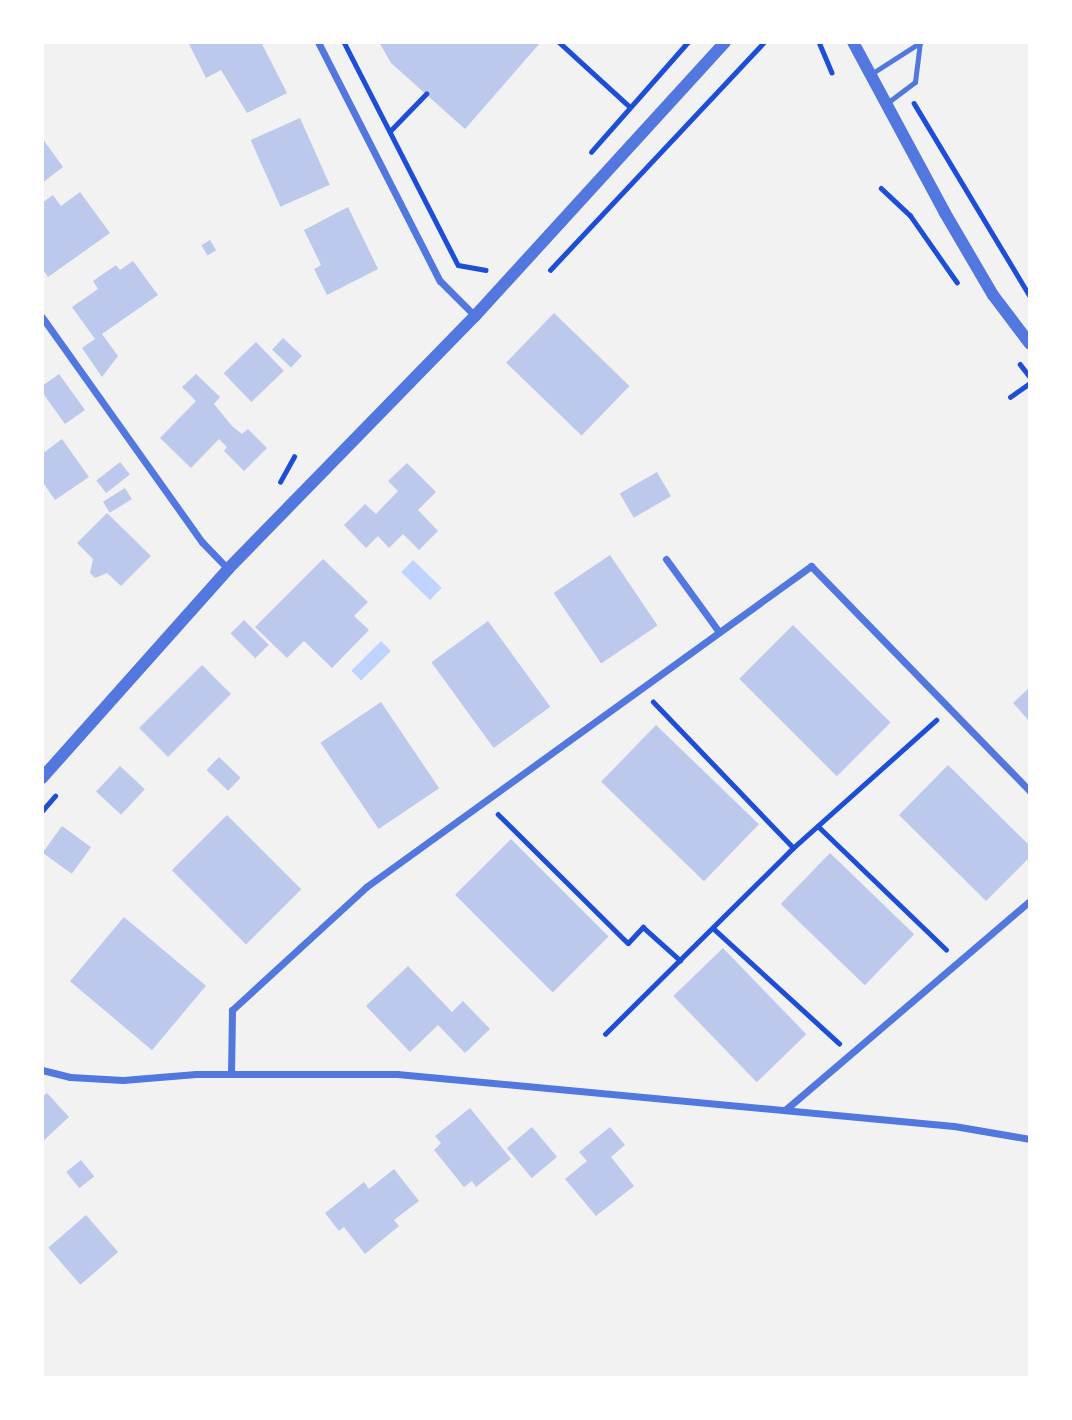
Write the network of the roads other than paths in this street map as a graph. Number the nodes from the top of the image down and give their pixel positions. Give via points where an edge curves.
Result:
1 (318, 42) edge
2 (725, 42) edge
3 (853, 42) edge
4 (921, 42) edge
5 (869, 75) junction
6 (884, 104) junction
7 (475, 316) junction
8 (42, 317) edge
9 (1030, 344) edge
10 (666, 559) dead end
11 (228, 569) junction
12 (719, 632) junction
13 (42, 778) edge
14 (1030, 791) edge
15 (1030, 901) edge
16 (42, 1069) edge
17 (231, 1074) junction
18 (785, 1110) junction
19 (1030, 1139) edge

1 - 7 street via 440,281
2 - 7 street
3 - 5 street
4 - 5 lane
4 - 6 lane via 921,60 907,91
5 - 6 street
6 - 9 street via 993,295
7 - 11 street
8 - 11 street via 202,542
10 - 12 street
11 - 13 street
12 - 14 street via 811,566
12 - 17 street via 366,887 232,1010
15 - 18 street
16 - 17 street via 70,1077 123,1080
17 - 18 street via 397,1074
18 - 19 street via 954,1126

